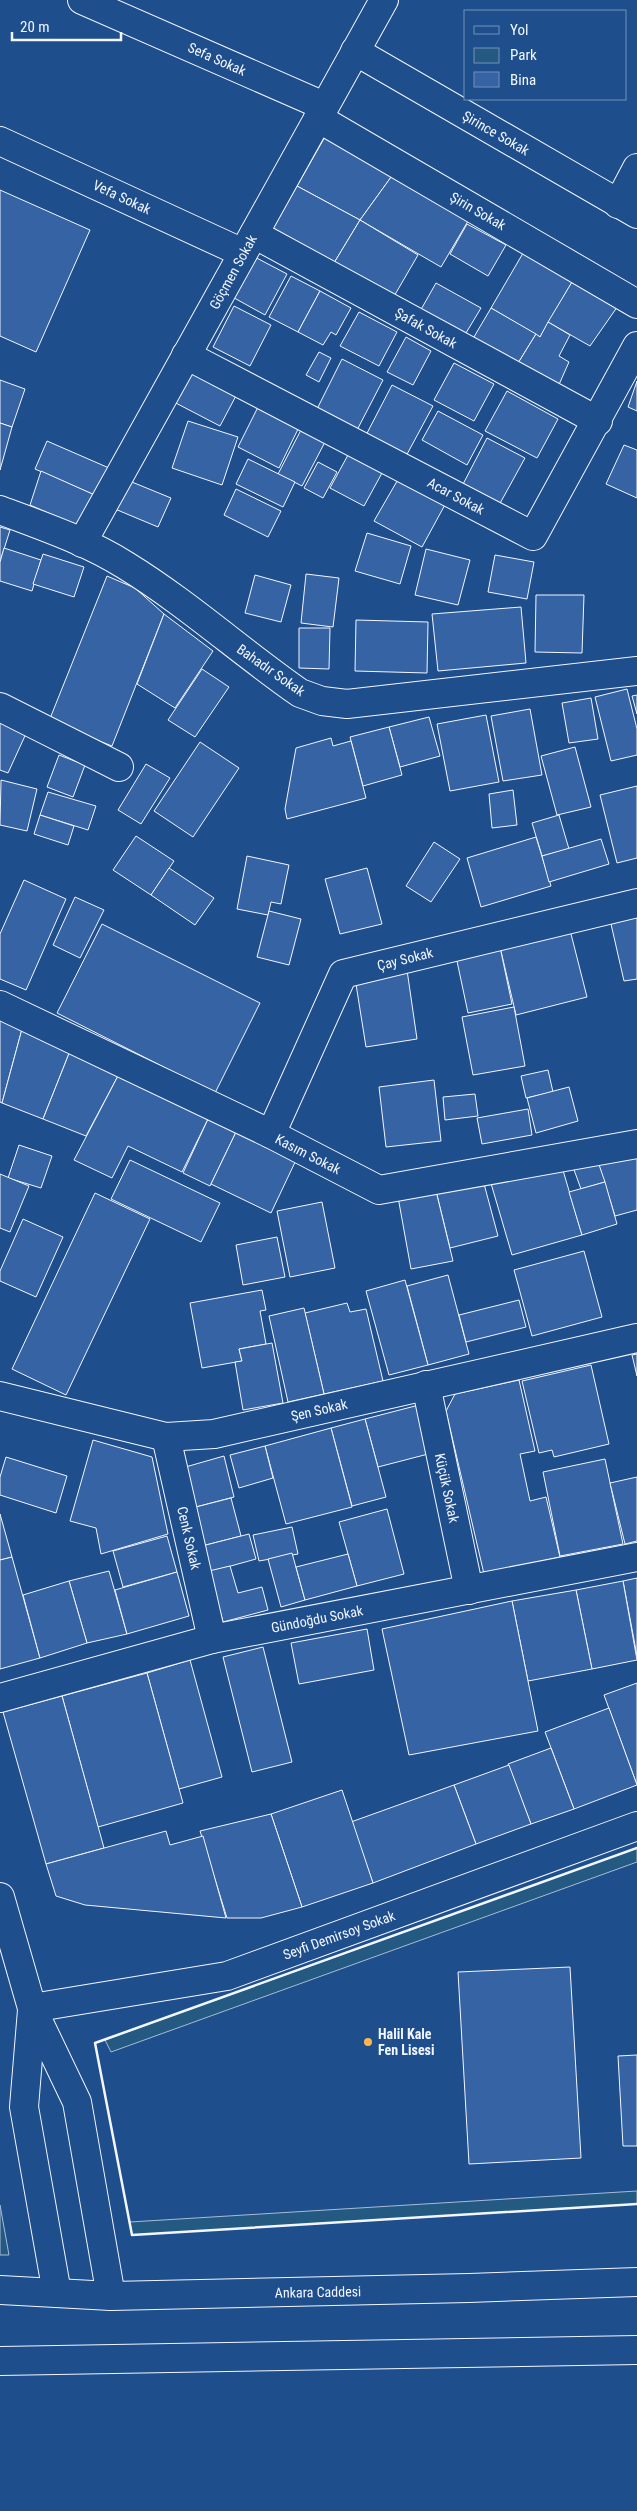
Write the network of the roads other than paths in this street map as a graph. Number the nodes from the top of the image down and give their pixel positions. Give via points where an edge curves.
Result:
1 (82, 0) edge
2 (384, 0) edge
3 (355, 51) junction
4 (321, 112) junction
5 (0, 141) edge
6 (637, 168) edge
7 (627, 209) edge
8 (249, 244) junction
9 (637, 304) edge
10 (637, 346) edge
11 (186, 355) junction
12 (598, 421) junction
13 (0, 510) edge
14 (82, 543) junction
15 (637, 671) edge
16 (0, 708) edge
17 (119, 767) dead end
18 (637, 903) edge
19 (0, 1006) edge
20 (271, 1134) junction
21 (637, 1144) edge
22 (637, 1338) edge
23 (426, 1385) junction
24 (0, 1396) edge
25 (166, 1437) junction
26 (637, 1558) edge
27 (469, 1590) junction
28 (212, 1640) junction
29 (0, 1698) edge
30 (637, 1826) edge
31 (0, 1897) edge
32 (32, 2008) junction
33 (637, 2269) edge
34 (637, 2282) edge
35 (469, 2288) junction
36 (8, 2291) edge
37 (57, 2293) junction
38 (111, 2296) junction
39 (636, 2350) edge
40 (8, 2360) edge

1 - 4 main road, Sefa Sokak
2 - 3 main road, Göçmen Sokak
3 - 4 main road, Göçmen Sokak
3 - 7 main road, Şirince Sokak
4 - 8 main road, Göçmen Sokak
4 - 9 main road, Şirin Sokak
5 - 8 main road, Vefa Sokak
6 - 7 main road
8 - 11 main road, Göçmen Sokak
8 - 12 main road, Şafak Sokak
10 - 12 main road, Acar Sokak
11 - 12 main road, Acar Sokak via 532,536
11 - 14 main road, Göçmen Sokak
13 - 14 main road, Bahadır Sokak
14 - 15 main road, Bahadır Sokak via 124,564 300,693 322,701 347,704
16 - 17 main road
18 - 20 main road, Çay Sokak via 343,974
19 - 20 main road, Kasım Sokak
20 - 21 main road, Kasım Sokak via 379,1190
22 - 23 main road, Şen Sokak
23 - 25 main road, Şen Sokak via 214,1434
23 - 27 main road, Küçük Sokak
24 - 25 main road, Şen Sokak
25 - 28 main road, Cenk Sokak
26 - 27 main road, Gündoğdu Sokak
27 - 28 main road, Gündoğdu Sokak
28 - 29 main road, Gündoğdu Sokak
30 - 32 main road, Seyfi Demirsoy Sokak via 227,1976
31 - 32 main road
32 - 37 main road via 24,2107
32 - 38 main road via 77,2102
33 - 35 main road
34 - 35 main road, Ankara Caddesi
35 - 38 main road, Ankara Caddesi
36 - 37 main road, Ankara Caddesi
37 - 38 main road, Ankara Caddesi
39 - 40 main road

